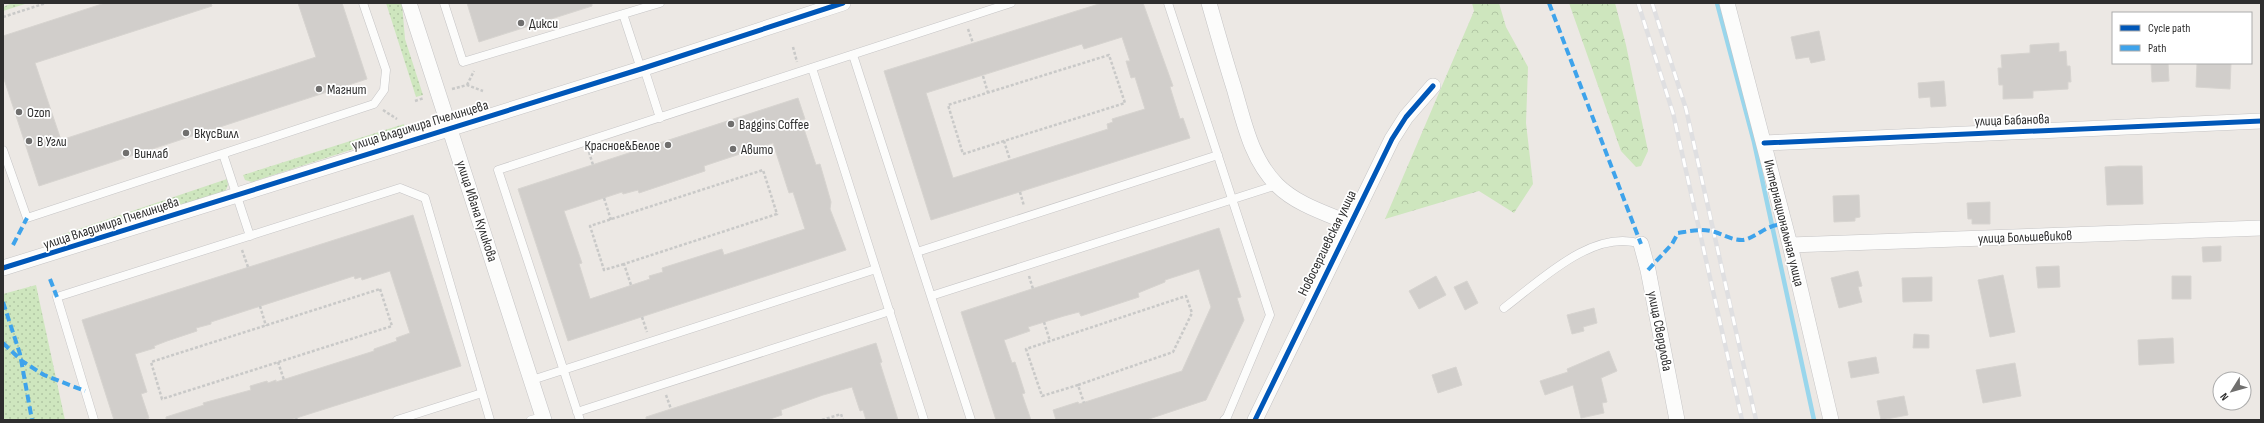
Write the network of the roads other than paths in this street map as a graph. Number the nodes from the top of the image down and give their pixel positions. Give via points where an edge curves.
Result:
1 (363, 3) edge
2 (409, 3) edge
3 (444, 3) edge
4 (660, 3) edge
5 (843, 3) edge
6 (1011, 3) edge
7 (1168, 3) edge
8 (1209, 3) edge
9 (1727, 3) edge
10 (1000, 5) edge
11 (623, 14) junction
12 (853, 55) junction
13 (643, 68) junction
14 (812, 68) junction
15 (1434, 86) dead end
16 (660, 118) junction
17 (2261, 121) edge
18 (450, 129) junction
19 (1764, 143) junction
20 (3, 150) edge
21 (223, 154) junction
22 (1218, 155) junction
23 (1277, 185) junction
24 (237, 195) junction
25 (1232, 199) junction
26 (1349, 223) junction
27 (2261, 228) edge
28 (250, 236) junction
29 (1641, 244) joint
30 (1790, 245) junction
31 (917, 252) junction
32 (3, 268) edge
33 (876, 268) junction
34 (931, 296) junction
35 (1504, 308) dead end
36 (890, 311) junction
37 (564, 370) junction
38 (532, 380) junction
39 (482, 393) junction
40 (579, 416) edge
41 (539, 419) edge
42 (1673, 419) edge
43 (94, 420) edge
44 (397, 420) edge
45 (490, 420) edge
46 (924, 420) edge
47 (971, 420) edge
48 (1224, 420) edge
49 (1255, 420) edge
50 (1831, 420) edge

1 - 21 lane via 386,70 384,90 374,104
2 - 18 street, улица Ивана Куликова
3 - 11 lane via 463,62
4 - 11 lane
5 - 13 street, улица Владимира Пчелинцева
6 - 10 lane
7 - 22 lane
8 - 23 street via 1249,140 1261,164
9 - 19 street, Интернациональная улица
10 - 12 lane
11 - 13 lane
12 - 14 lane
12 - 31 lane
13 - 16 lane
13 - 18 street, улица Владимира Пчелинцева
14 - 16 lane
14 - 33 lane
15 - 26 street, Новосергиевская улица via 1406,117 1392,138
16 - 37 lane via 498,170
17 - 19 street, улица Бабанова
18 - 24 street, улица Владимира Пчелинцева
18 - 38 street, улица Ивана Куликова
19 - 30 street, Интернациональная улица
20 - 21 lane via 27,218
21 - 24 lane
22 - 25 lane
22 - 31 lane
23 - 25 lane
23 - 26 street via 1300,201
24 - 28 lane
24 - 32 street, улица Владимира Пчелинцева
25 - 34 lane
25 - 48 lane via 1270,315
26 - 49 street, Новосергиевская улица
27 - 30 street, улица Большевиков
28 - 39 lane via 400,188 425,198
28 - 43 lane via 57,297
29 - 35 lane via 1628,239 1612,241 1579,253
29 - 42 street, улица Свердлова via 1648,270
30 - 50 street, Интернациональная улица
31 - 34 lane
33 - 36 lane
33 - 37 lane
34 - 47 lane
36 - 40 lane
36 - 46 lane
37 - 38 lane
37 - 40 lane
38 - 41 street, улица Ивана Куликова
39 - 44 lane
39 - 45 lane

